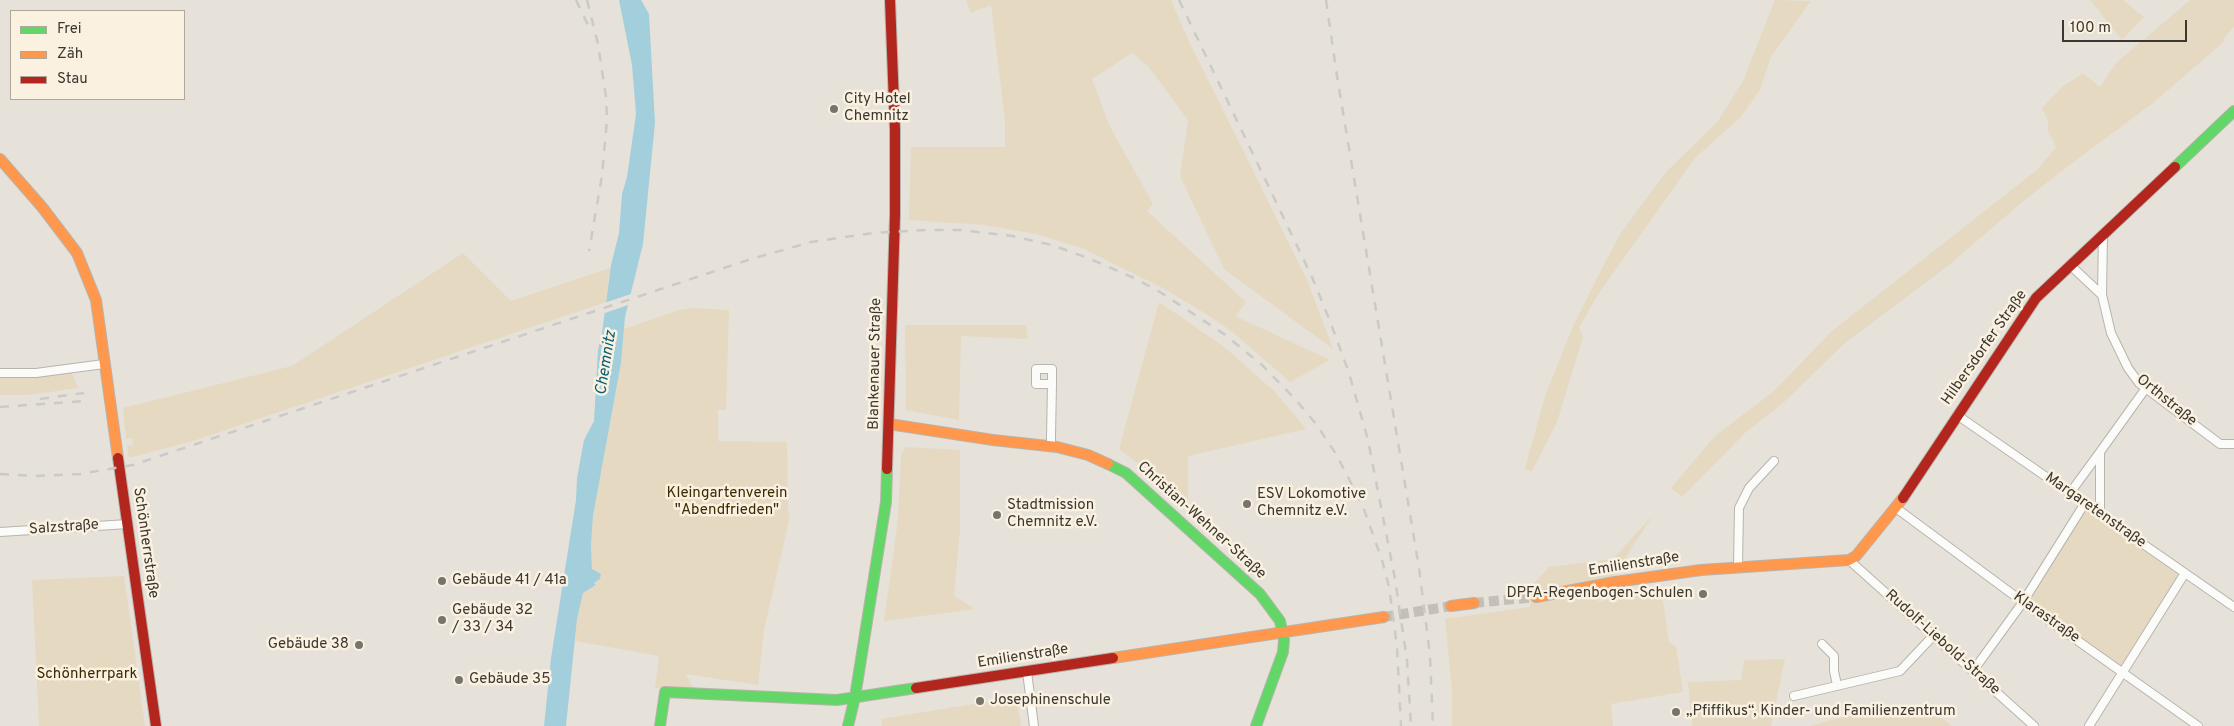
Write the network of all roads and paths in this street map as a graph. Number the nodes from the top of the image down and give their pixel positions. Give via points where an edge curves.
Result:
1 (890, 0) edge
2 (2234, 112) edge
3 (0, 159) edge
4 (2103, 234) junction
5 (2070, 265) junction
6 (2102, 295) junction
7 (104, 364) junction
8 (0, 373) edge
9 (1052, 384) dead end
10 (2146, 388) junction
11 (1957, 415) junction
12 (889, 424) junction
13 (2220, 444) junction
14 (2234, 444) edge
15 (1051, 446) junction
16 (2234, 451) edge
17 (2100, 452) junction
18 (1774, 461) dead end
19 (2070, 493) junction
20 (2085, 503) junction
21 (1896, 508) junction
22 (2100, 514) junction
23 (128, 524) junction
24 (0, 532) edge
25 (1850, 560) junction
26 (1738, 566) junction
27 (2185, 573) junction
28 (1536, 597) tunnel mouth
29 (2022, 602) junction
30 (1474, 603) tunnel mouth
31 (1451, 606) tunnel mouth
32 (2234, 607) edge
33 (1384, 617) tunnel mouth
34 (1283, 632) junction
35 (1934, 635) junction
36 (1822, 644) dead end
37 (1973, 671) junction
38 (1027, 672) junction
39 (2124, 672) junction
40 (1837, 685) junction
41 (1794, 696) dead end
42 (856, 697) junction
43 (156, 726) edge
44 (660, 726) edge
45 (848, 726) edge
46 (1034, 726) edge
47 (1256, 726) edge
48 (2034, 726) edge
49 (2088, 726) edge
50 (2198, 726) edge

1 - 12 main road, Blankenauer Straße via 895,215
2 - 4 main road, Hilbersdorfer Straße
3 - 7 main road, Schönherrstraße via 77,253 96,300
4 - 5 main road, Hilbersdorfer Straße
4 - 6 street, Orthstraße
5 - 6 street
5 - 11 main road, Hilbersdorfer Straße via 2036,298
6 - 10 street, Orthstraße via 2111,333 2128,368
7 - 8 street via 36,373
7 - 23 main road, Schönherrstraße
9 - 15 street
10 - 13 street, Orthstraße
10 - 17 street
11 - 19 street, Margaretenstraße
11 - 21 main road, Hilbersdorfer Straße
12 - 15 main road, Christian-Wehner-Straße
12 - 42 main road, Blankenauer Straße via 886,502
13 - 14 street
13 - 16 street, Orthstraße
15 - 34 main road, Christian-Wehner-Straße via 1088,455 1126,473 1260,594 1274,612
17 - 19 street
17 - 22 street
18 - 26 street via 1749,488 1739,508
19 - 20 street, Margaretenstraße
20 - 22 street, Margaretenstraße
20 - 29 street
21 - 25 main road, Hilbersdorfer Straße
21 - 29 street, Klarastraße
22 - 27 street, Margaretenstraße
23 - 24 street, Salzstraße
23 - 43 main road, Schönherrstraße
25 - 26 main road, Emilienstraße
25 - 35 street, Rudolf-Liebold-Straße
26 - 28 main road, Emilienstraße
27 - 32 street, Margaretenstraße
27 - 39 street
29 - 37 street
29 - 39 street, Klarastraße
30 - 31 main road
33 - 34 main road, Emilienstraße
34 - 38 main road, Emilienstraße
34 - 47 main road via 1283,652
35 - 37 street, Rudolf-Liebold-Straße
35 - 40 street via 1900,671
36 - 40 street via 1834,656
37 - 48 street, Rudolf-Liebold-Straße
38 - 42 main road, Emilienstraße
38 - 46 street
39 - 49 street
39 - 50 street, Klarastraße
40 - 41 street
42 - 44 main road, Emilienstraße via 823,700 665,692
42 - 45 main road, Blankenauer Straße

